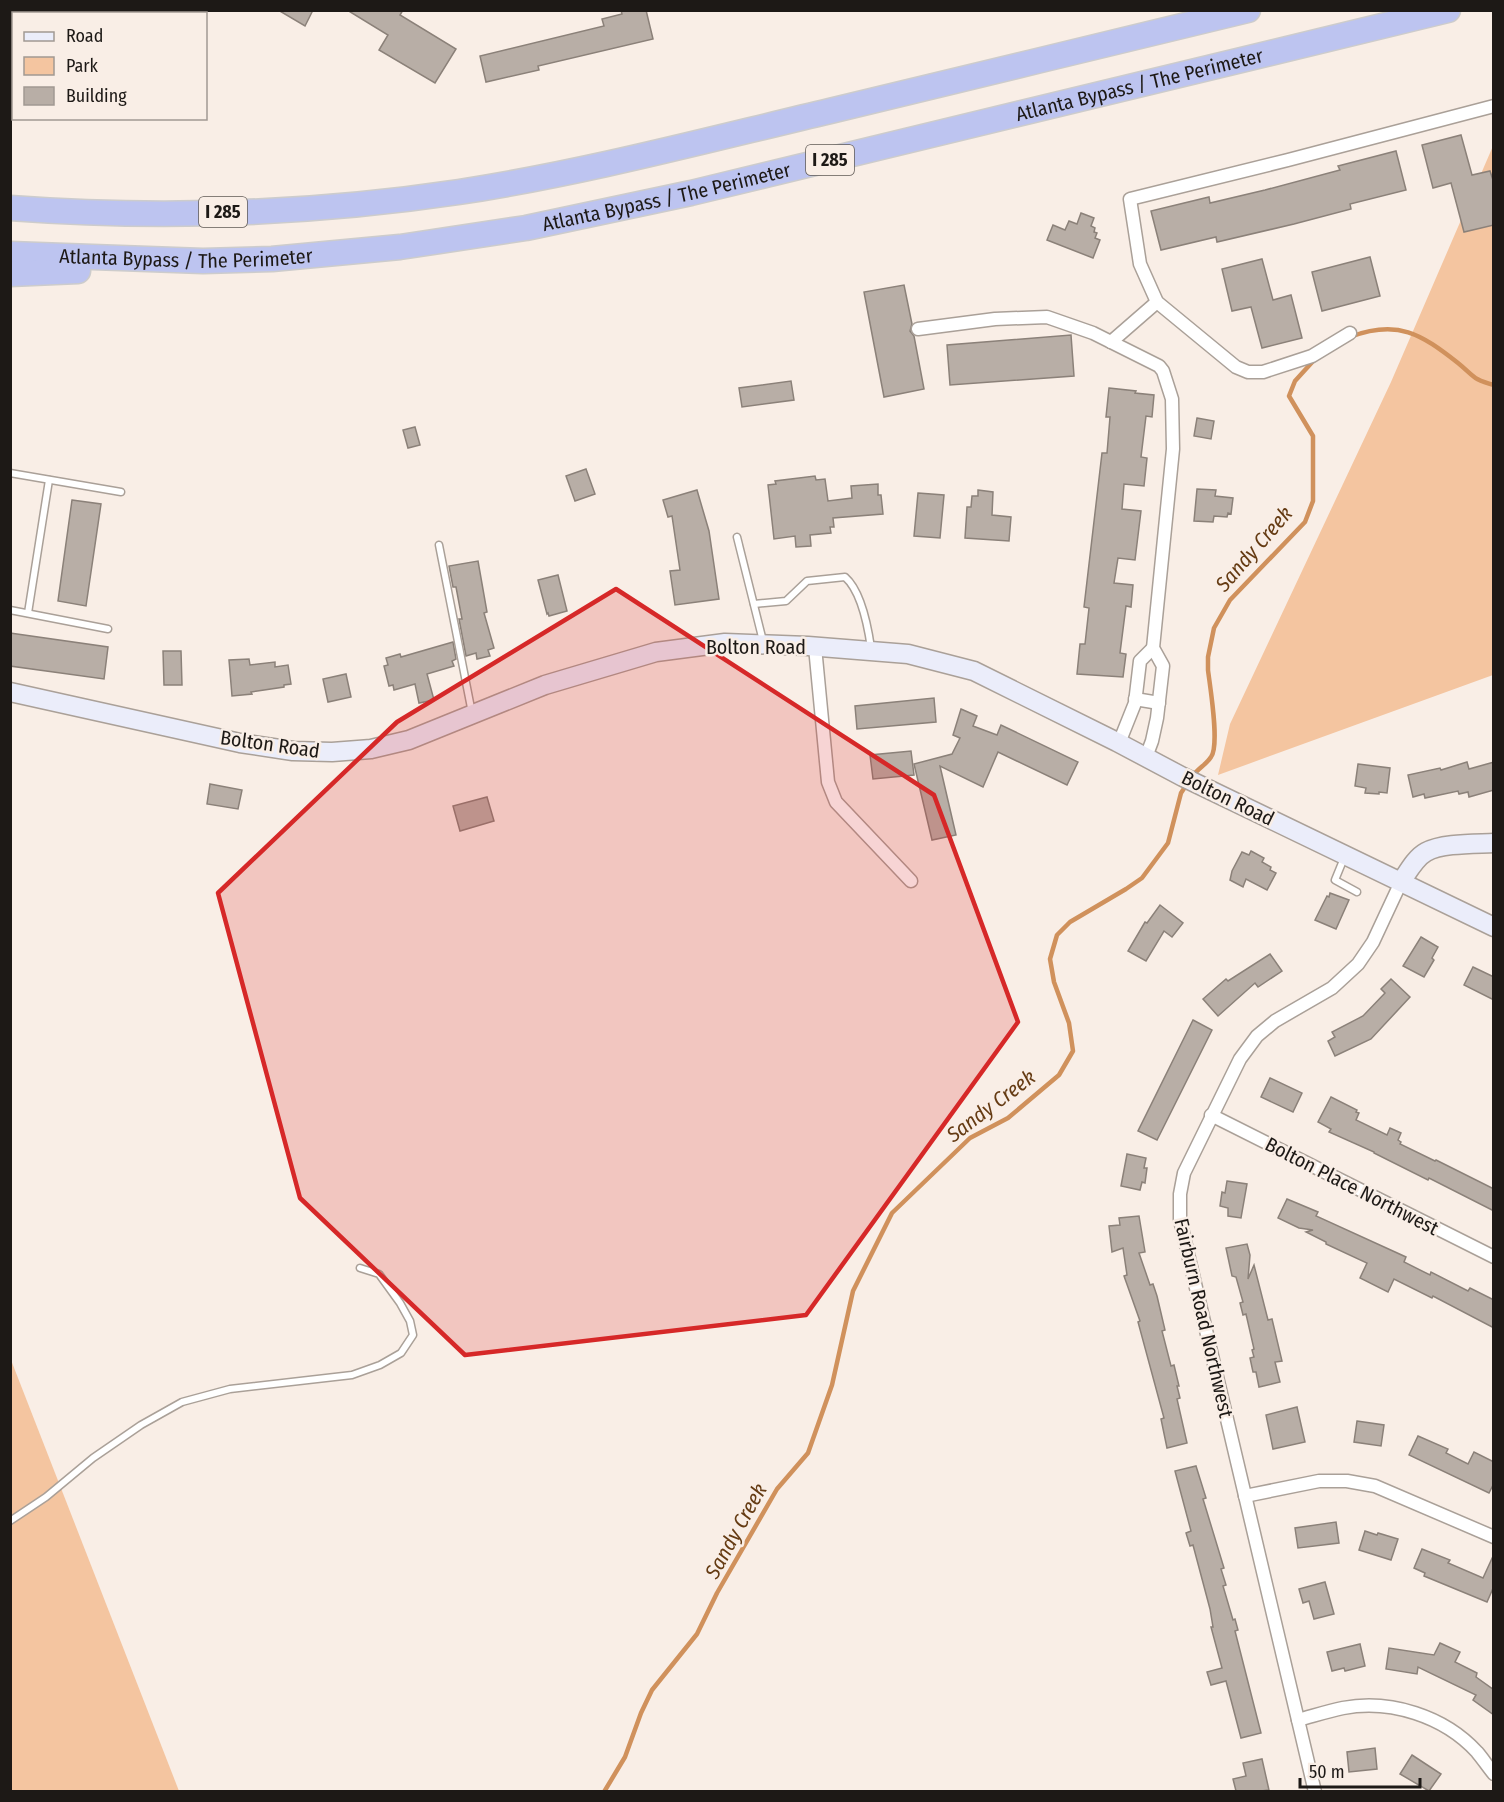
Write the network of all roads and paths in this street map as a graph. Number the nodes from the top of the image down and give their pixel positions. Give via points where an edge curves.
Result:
1 (1248, 10) edge
2 (1448, 10) edge
3 (1494, 106) edge
4 (10, 208) edge
5 (10, 254) edge
6 (202, 261) junction
7 (10, 274) edge
8 (1157, 302) junction
9 (918, 329) dead end
10 (1350, 333) dead end
11 (1111, 342) junction
12 (10, 473) edge
13 (49, 480) junction
14 (121, 492) dead end
15 (737, 537) dead end
16 (439, 545) dead end
17 (754, 604) junction
18 (10, 610) edge
19 (28, 613) junction
20 (108, 629) dead end
21 (764, 645) junction
22 (814, 647) junction
23 (1153, 648) junction
24 (871, 651) junction
25 (10, 692) edge
26 (1135, 699) junction
27 (1159, 703) junction
28 (472, 714) junction
29 (1119, 743) junction
30 (1146, 757) junction
31 (1494, 843) edge
32 (1346, 854) junction
33 (911, 881) dead end
34 (1401, 882) junction
35 (1357, 892) dead end
36 (1494, 927) edge
37 (1211, 1115) junction
38 (1494, 1257) edge
39 (360, 1268) dead end
40 (1245, 1496) junction
41 (10, 1521) edge
42 (1494, 1537) edge
43 (1298, 1720) junction
44 (1494, 1774) edge
45 (1315, 1791) edge

1 - 4 highway, I 285 via 665,150 458,192 252,211 124,214
2 - 6 highway, Atlanta Bypass / The Perimeter / I 285 via 587,216 400,247
3 - 8 street via 1130,199 1140,264
5 - 6 highway, Atlanta Bypass / The Perimeter / I 285
6 - 7 highway
8 - 10 street via 1236,368 1248,372 1263,372 1312,356
8 - 11 street
9 - 11 street via 1047,317
11 - 23 street via 1159,366 1172,399 1173,449
12 - 13 lane
13 - 14 lane
13 - 19 lane
15 - 17 lane
16 - 28 lane
17 - 21 lane
17 - 24 lane via 786,600 807,581 845,577 857,594
18 - 19 lane
19 - 20 lane
21 - 22 street, Bolton Road
21 - 28 street, Bolton Road via 725,643 656,652 545,685
22 - 24 street, Bolton Road
22 - 33 street via 828,782 836,802
23 - 26 street via 1140,661
23 - 27 street via 1163,666
24 - 29 street, Bolton Road via 908,654 974,671
25 - 28 street, Bolton Road via 240,742 332,752 371,749 409,740
26 - 27 street
26 - 29 street
27 - 30 street
29 - 30 street, Bolton Road
30 - 32 street, Bolton Road
31 - 34 street via 1425,852
32 - 34 street, Bolton Road
32 - 35 lane via 1335,880
34 - 36 street, Bolton Road
34 - 37 street, Fairburn Road Northwest via 1358,964 1332,988 1257,1036 1239,1059
37 - 38 street, Bolton Place Northwest
37 - 40 street, Fairburn Road Northwest via 1184,1173 1180,1220
39 - 41 lane via 379,1274 410,1321 413,1335 401,1353 352,1375 230,1389 182,1402 93,1458
40 - 42 street via 1319,1481 1347,1481 1375,1486
40 - 43 street, Fairburn Road Northwest
43 - 44 street via 1343,1708 1404,1709 1458,1735
43 - 45 street, Fairburn Road Northwest

